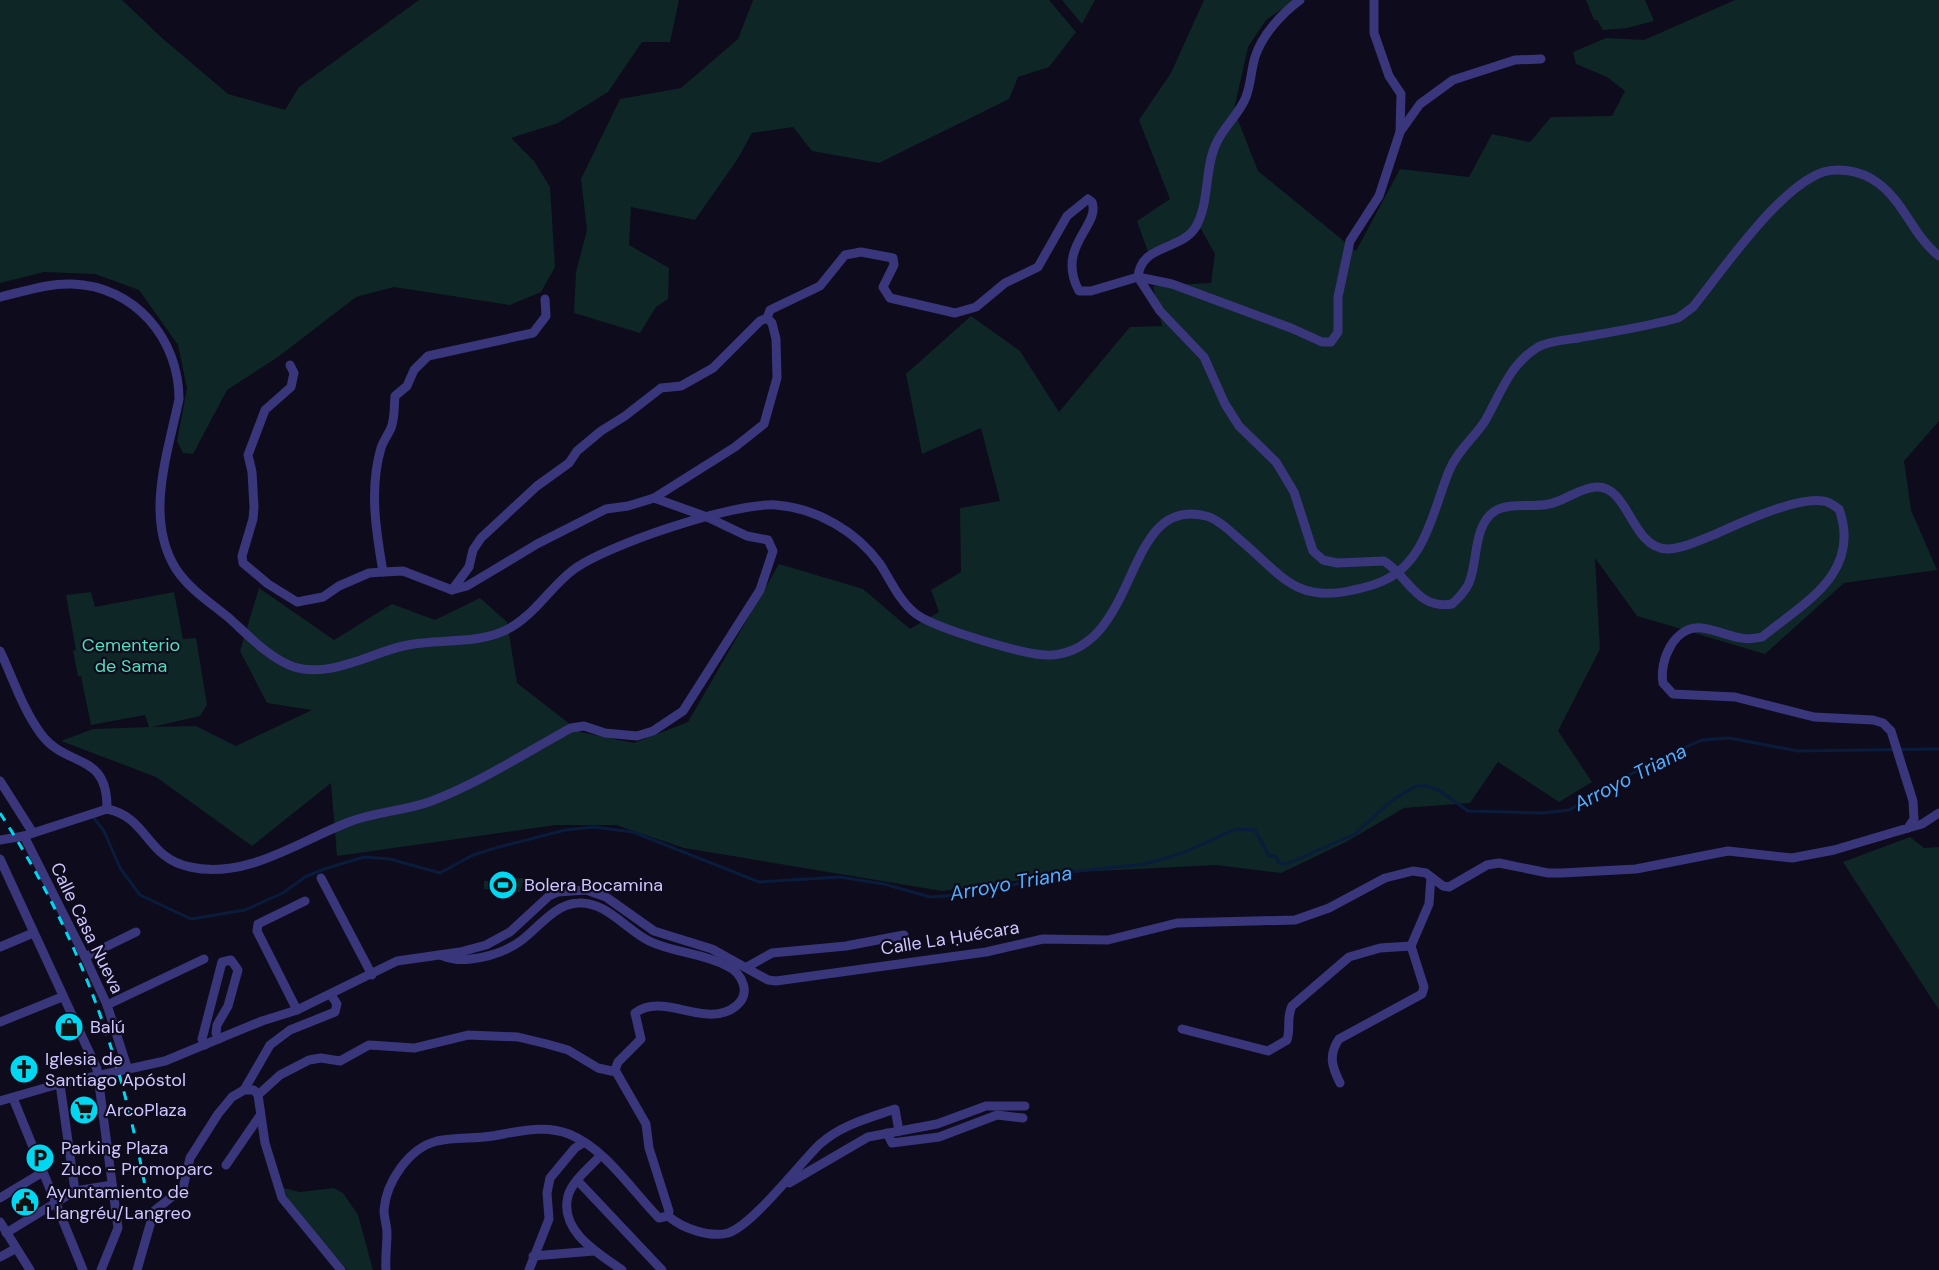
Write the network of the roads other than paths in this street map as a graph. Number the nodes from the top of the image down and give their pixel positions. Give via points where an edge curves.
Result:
1 (1300, 0) edge
2 (1374, 0) edge
3 (1541, 59) dead end
4 (1400, 132) junction
5 (1939, 256) edge
6 (1138, 277) junction
7 (0, 297) edge
8 (545, 299) dead end
9 (767, 318) junction
10 (290, 364) dead end
11 (654, 498) junction
12 (707, 517) junction
13 (383, 572) junction
14 (1398, 572) junction
15 (452, 590) junction
16 (0, 651) edge
17 (0, 781) edge
18 (107, 809) junction
19 (1939, 813) edge
20 (1908, 828) junction
21 (28, 835) junction
22 (0, 840) edge
23 (0, 859) edge
24 (1431, 877) junction
25 (321, 878) dead end
26 (305, 901) dead end
27 (136, 932) dead end
28 (33, 933) junction
29 (904, 935) dead end
30 (1411, 946) junction
31 (0, 947) edge
32 (438, 954) junction
33 (86, 957) junction
34 (204, 958) dead end
35 (747, 967) junction
36 (372, 975) junction
37 (332, 995) junction
38 (63, 997) junction
39 (107, 1005) junction
40 (297, 1010) junction
41 (0, 1022) edge
42 (1182, 1029) dead end
43 (219, 1039) junction
44 (205, 1045) junction
45 (124, 1071) junction
46 (616, 1072) junction
47 (99, 1076) junction
48 (1340, 1083) dead end
49 (60, 1084) junction
50 (244, 1090) junction
51 (258, 1095) junction
52 (13, 1098) junction
53 (0, 1101) edge
54 (1025, 1106) dead end
55 (260, 1117) junction
56 (1023, 1118) dead end
57 (899, 1131) junction
58 (887, 1133) junction
59 (583, 1143) junction
60 (600, 1156) junction
61 (226, 1165) dead end
62 (43, 1172) junction
63 (577, 1180) junction
64 (112, 1185) junction
65 (781, 1187) junction
66 (75, 1191) junction
67 (0, 1198) edge
68 (56, 1202) junction
69 (668, 1216) junction
70 (0, 1222) edge
71 (6, 1233) junction
72 (16, 1249) junction
73 (594, 1251) junction
74 (533, 1256) junction
75 (0, 1257) edge
76 (102, 1267) edge
77 (26, 1268) edge
78 (83, 1270) edge
79 (90, 1270) edge
80 (137, 1270) edge
81 (341, 1270) edge
82 (386, 1270) edge
83 (529, 1270) edge
84 (622, 1270) edge
85 (662, 1270) edge

1 - 6 street via 1268,32 1255,55 1246,96 1216,144 1195,228 1148,256
2 - 4 street via 1374,33 1389,76 1401,94
3 - 4 street via 1515,60 1453,80 1420,104
4 - 6 street via 1380,196 1350,241 1338,297 1338,332 1331,342 1322,342 1172,284
5 - 14 street via 1923,244 1895,197 1876,181 1850,170 1815,174 1783,198 1693,307 1678,318 1541,345 1511,369 1483,423 1452,464 1421,547
6 - 9 street via 1079,291 1071,265 1077,239 1094,210 1088,199 1067,216 1038,267 1005,283 968,310 942,311 890,298 883,287 895,262 885,255 861,252 845,255 820,286 770,310
6 - 14 street via 1160,311 1204,357 1239,426 1276,462 1294,492 1313,551 1323,560 1337,563 1384,561
7 - 12 street via 72,284 98,288 126,299 149,318 164,339 179,384 160,494 165,545 188,583 274,656 296,668 324,670 405,646 475,639 504,631 526,617 586,560
8 - 13 street via 546,316 533,333 428,356 395,396 392,425 381,448 374,501 374,526
9 - 11 street via 776,339 777,378 764,424
9 - 15 street via 704,374 681,386 661,388 577,451 569,463 537,486 481,538 472,550 469,567
10 - 13 street via 294,373 291,387 265,410 248,455 254,507 243,563 290,599 303,603 369,573
11 - 12 street
11 - 15 street via 606,509 537,543 467,586
12 - 14 street via 738,508 774,505 808,511 861,542 913,612 929,622 1033,655 1058,655 1087,643 1109,623 1149,537 1165,521 1189,515 1210,516 1294,586 1317,595 1381,582
12 - 18 street via 747,536 768,540 773,551 771,562 745,614 683,711 653,731 620,736 584,726 571,728 429,802 352,821 256,863 230,868 190,868 172,861 156,851 133,821
13 - 15 street via 403,571
14 - 20 street via 1416,595 1442,606 1452,604 1469,582 1482,525 1494,511 1549,504 1599,486 1610,490 1646,541 1669,549 1805,501 1826,501 1839,509 1846,537 1842,558 1828,584 1762,637 1734,638 1700,628 1680,635 1665,653 1663,683 1673,694 1736,697 1814,717 1883,723 1892,731 1913,801 1914,819
16 - 18 street via 44,738 92,765 98,773 105,787
17 - 21 street, Calle Casa Nueva
18 - 21 street
19 - 20 street
20 - 24 street, Calle La Ḥuécara via 1792,858 1728,851 1611,872 1548,873 1499,863 1487,865 1449,887
21 - 22 street
21 - 33 street, Calle Casa Nueva
23 - 28 street
24 - 30 street via 1427,910
24 - 35 street, Calle La Ḥuécara via 1413,871 1385,878 1329,908 1295,920 1161,925 1108,940 1043,939 986,952 786,980 768,980
25 - 36 street
26 - 40 street via 258,924 257,932
27 - 33 street
28 - 31 street
28 - 38 street
29 - 35 street, Calle La Ḥuécara via 846,946 772,953
30 - 42 street via 1380,948 1349,957 1292,1006 1287,1040 1269,1051
30 - 48 street via 1424,987 1422,994 1339,1040 1333,1048 1332,1066
32 - 35 street, Calle La Ḥuécara via 486,945 510,932 549,896 567,890 586,890 606,897 654,931 712,949
32 - 36 street, Calle La Ḥuécara via 397,961
32 - 46 street via 450,959 484,957 513,945 566,905 590,903 647,940 721,963 740,975 744,982 742,1000 725,1011 710,1014 653,1006 641,1008 635,1013 641,1039 618,1062
33 - 39 street, Calle Casa Nueva
34 - 39 street
36 - 37 street, Calle La Ḥuécara
37 - 40 street, Calle La Ḥuécara
37 - 50 street via 337,1004 335,1012 290,1030 270,1045
38 - 41 street
38 - 47 street
39 - 45 street, Calle Casa Nueva
40 - 43 street, Calle La Ḥuécara
43 - 44 street, Calle La Ḥuécara
43 - 44 street via 217,1025 228,1006 238,970 231,960 222,962 202,1040
44 - 45 street, Calle La Ḥuécara
45 - 47 street, Calle La Ḥuécara
46 - 51 street via 598,1068 568,1050 547,1044 518,1037 468,1035 414,1048 369,1045 340,1061 309,1060 280,1075
46 - 69 street via 646,1124
47 - 49 street, Calle La Ḥuécara
47 - 64 street
49 - 52 street, Calle La Ḥuécara
49 - 66 street
50 - 51 street via 254,1090
50 - 80 street via 232,1097 202,1138 190,1158 183,1188 154,1211
51 - 55 street
52 - 53 street, Calle La Ḥuécara
52 - 62 street
54 - 57 street via 986,1106 937,1124
55 - 61 street
55 - 81 street via 282,1198
56 - 58 street via 997,1115 939,1137 901,1144 892,1143
57 - 58 street
57 - 65 street via 894,1109 843,1128 821,1144
58 - 65 street via 868,1137
59 - 60 street
59 - 74 street via 550,1178 549,1219
59 - 82 street via 568,1134 537,1130 455,1138 416,1150 396,1177 384,1210
60 - 63 street
60 - 69 street via 659,1218
62 - 67 street
62 - 68 street
63 - 73 street via 568,1196 568,1219
63 - 85 street
64 - 66 street
64 - 76 street via 118,1228
65 - 69 street via 729,1233 695,1230
66 - 68 street
68 - 71 street
68 - 78 street
70 - 71 street
71 - 72 street
72 - 75 street
72 - 77 street
73 - 74 street
73 - 84 street
74 - 83 street
76 - 79 street

